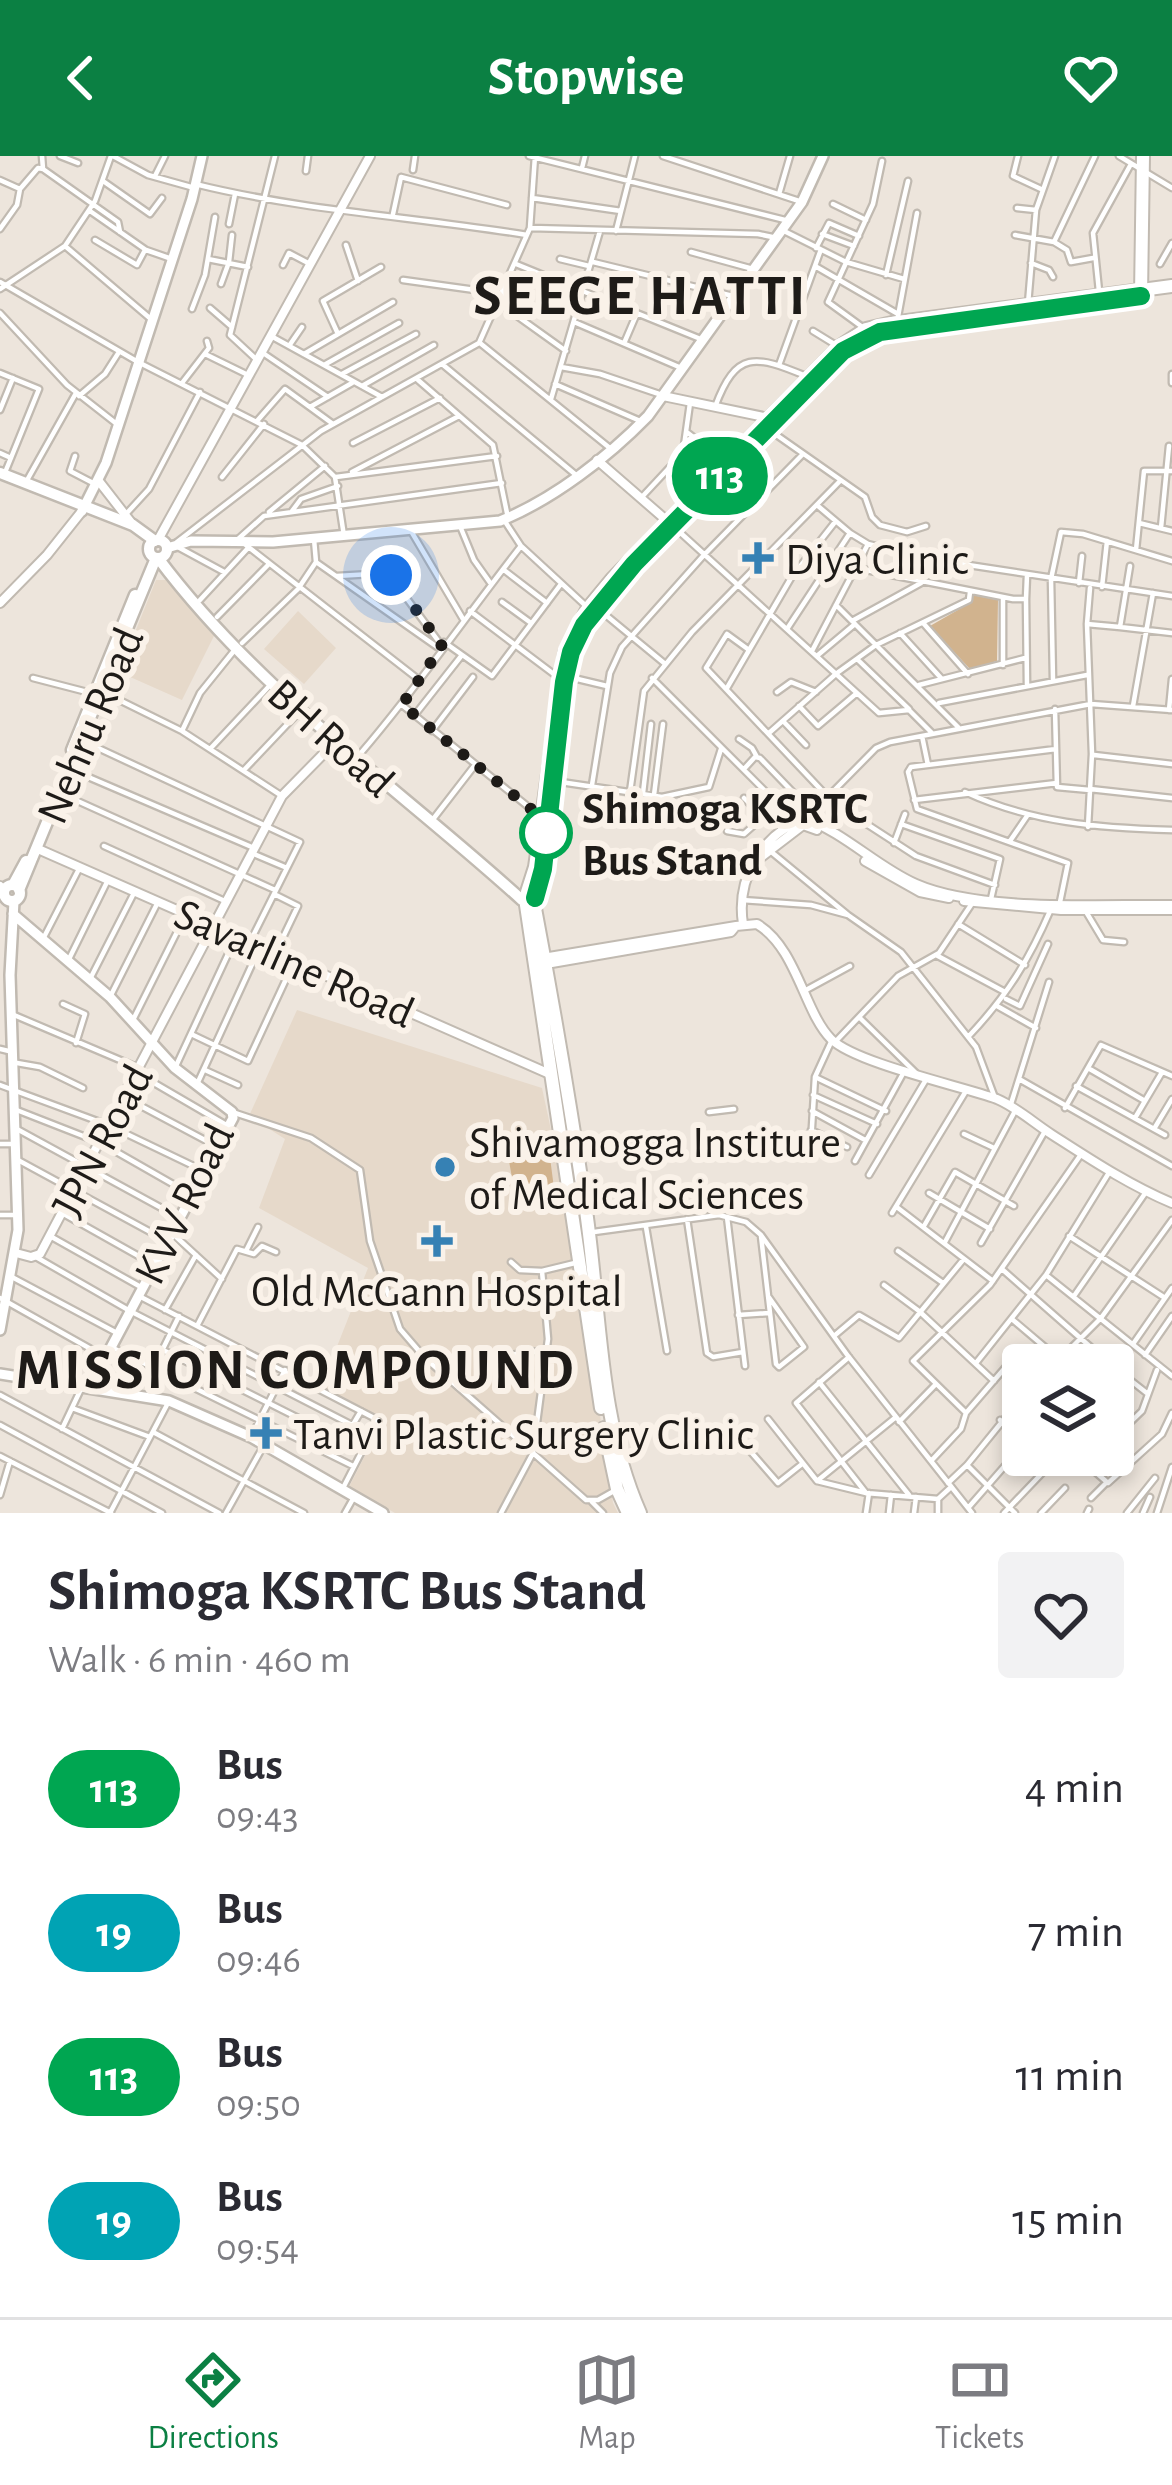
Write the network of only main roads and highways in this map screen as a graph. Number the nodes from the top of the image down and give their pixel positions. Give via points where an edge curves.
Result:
1 (202, 156) edge
2 (823, 156) edge
3 (1143, 164) edge
4 (1144, 283) junction
5 (1170, 288) edge
6 (902, 321) junction
7 (769, 424) junction
8 (1, 476) edge
9 (83, 508) junction
10 (671, 525) junction
11 (161, 548) junction
12 (172, 578) junction
13 (149, 581) junction
14 (239, 645) junction
15 (562, 677) junction
16 (98, 693) junction
17 (338, 739) junction
18 (8, 894) edge
19 (528, 899) junction
20 (6, 941) edge
21 (5, 975) edge
22 (152, 1046) joint
23 (7, 1272) edge
24 (3, 1300) edge
25 (0, 1330) edge
26 (0, 1374) edge
27 (86, 1388) junction
28 (383, 1513) edge
29 (628, 1513) edge
30 (640, 1513) edge

1 - 9 main road via 118,425
2 - 11 main road via 783,230 641,422 506,519
3 - 4 highway
4 - 5 highway
4 - 5 highway
4 - 6 highway
4 - 6 highway
6 - 7 highway via 854,342
6 - 7 highway via 866,329 839,347
7 - 10 highway
7 - 10 highway
8 - 9 main road
8 - 9 main road
9 - 11 main road
9 - 11 main road via 130,519
10 - 15 highway via 592,608
11 - 12 main road, BH Road
11 - 13 main road, Nehru Road
11 - 14 main road, BH Road
11 - 16 main road, Nehru Road
12 - 13 main road
12 - 14 main road, BH Road
13 - 16 main road, Nehru Road
14 - 17 main road, BH Road
14 - 17 main road, BH Road
15 - 19 highway
15 - 19 highway via 543,869
16 - 18 main road, Nehru Road
16 - 18 main road, Nehru Road via 38,849
17 - 19 main road, BH Road
17 - 19 main road, BH Road
18 - 20 main road
18 - 22 main road, JPN Road
19 - 29 highway via 608,1448
19 - 30 highway via 589,1233 610,1413
20 - 21 main road
21 - 23 main road via 14,1016 17,1215
22 - 27 main road, KVV Road via 232,1112
23 - 24 main road
24 - 25 main road
26 - 27 main road
27 - 28 main road via 169,1401 251,1437

